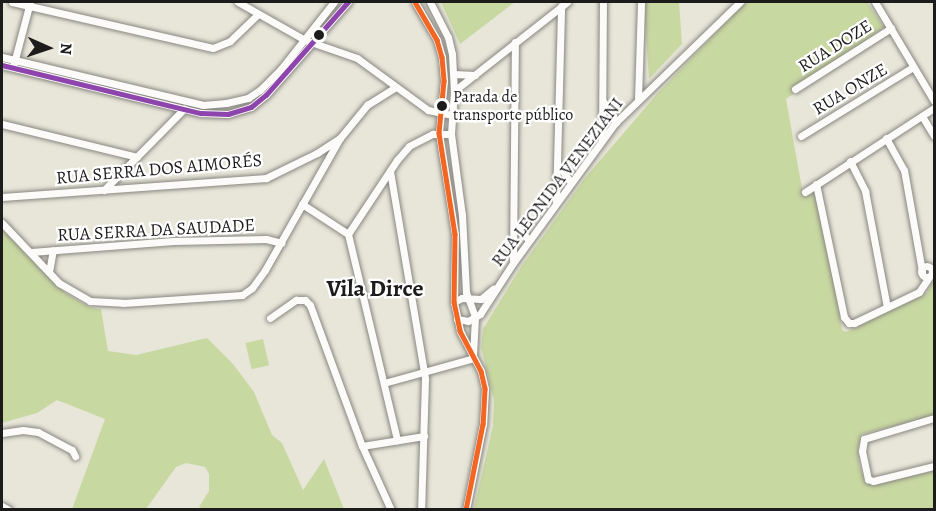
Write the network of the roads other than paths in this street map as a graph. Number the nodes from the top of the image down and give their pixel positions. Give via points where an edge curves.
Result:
1 (12, 2) edge
2 (238, 2) edge
3 (334, 2) edge
4 (348, 2) edge
5 (415, 2) edge
6 (430, 2) edge
7 (603, 2) edge
8 (641, 2) edge
9 (740, 2) edge
10 (875, 2) edge
11 (29, 3) edge
12 (564, 4) edge
13 (258, 14) junction
14 (546, 18) junction
15 (560, 28) junction
16 (891, 28) junction
17 (305, 40) junction
18 (515, 42) junction
19 (314, 43) junction
20 (501, 54) junction
21 (2, 57) edge
22 (514, 60) junction
23 (13, 64) junction
24 (2, 65) edge
25 (913, 68) junction
26 (454, 74) junction
27 (475, 75) junction
28 (640, 76) junction
29 (396, 87) junction
30 (650, 88) junction
31 (795, 89) dead end
32 (454, 91) junction
33 (638, 99) junction
34 (603, 101) junction
35 (934, 101) edge
36 (934, 108) edge
37 (184, 109) junction
38 (441, 115) junction
39 (452, 115) junction
40 (922, 116) junction
41 (616, 122) junction
42 (2, 124) edge
43 (439, 133) junction
44 (451, 134) junction
45 (801, 136) dead end
46 (934, 136) edge
47 (340, 138) junction
48 (886, 138) junction
49 (602, 141) junction
50 (137, 157) junction
51 (850, 161) junction
52 (558, 165) junction
53 (390, 171) junction
54 (571, 183) junction
55 (816, 184) junction
56 (104, 190) junction
57 (805, 192) dead end
58 (4, 198) edge
59 (556, 202) junction
60 (302, 204) junction
61 (512, 222) junction
62 (2, 223) edge
63 (348, 234) junction
64 (529, 240) junction
65 (282, 243) junction
66 (53, 250) junction
67 (31, 252) junction
68 (513, 263) junction
69 (929, 271) edge
70 (49, 272) junction
71 (501, 281) junction
72 (468, 299) junction
73 (454, 302) junction
74 (886, 307) junction
75 (475, 317) junction
76 (270, 318) dead end
77 (457, 320) junction
78 (474, 357) junction
79 (424, 372) junction
80 (384, 383) junction
81 (934, 418) edge
82 (2, 434) edge
83 (424, 436) junction
84 (397, 440) junction
85 (362, 446) junction
86 (75, 456) dead end
87 (934, 466) edge
88 (391, 510) edge
89 (421, 510) edge
90 (466, 510) edge

1 - 11 street
2 - 13 street
3 - 17 street
4 - 19 street
5 - 38 street via 439,48 444,70
6 - 26 street via 448,37
7 - 34 street
8 - 28 street
9 - 30 street, RUA LEONIDA VENEZIANI
10 - 16 street
11 - 13 street via 213,48 230,41
11 - 23 street
12 - 14 street
12 - 15 street
13 - 17 street
14 - 15 street
14 - 18 street
15 - 52 street
16 - 25 street
16 - 31 street, RUA DOZE
17 - 19 street
17 - 23 street via 248,98 203,105
18 - 20 street
18 - 22 street
19 - 29 street via 347,52
19 - 37 street via 287,75 251,107 228,114
20 - 22 street
20 - 27 street
21 - 23 street
22 - 61 street
23 - 24 street
23 - 37 street
25 - 35 street
25 - 45 street, RUA ONZE
26 - 27 street
26 - 32 street
27 - 32 street
28 - 30 street
28 - 33 street
29 - 38 street
29 - 47 street, RUA SERRA DOS AIMORÉS via 367,105
30 - 33 street, RUA LEONIDA VENEZIANI
32 - 39 street
33 - 41 street, RUA LEONIDA VENEZIANI
34 - 41 street
34 - 49 street
36 - 40 street
37 - 50 street
38 - 39 street
38 - 43 street
39 - 44 street
40 - 46 street
40 - 48 street
41 - 49 street, RUA LEONIDA VENEZIANI
42 - 50 street
43 - 44 street
43 - 53 street via 409,146
43 - 73 street via 455,234
44 - 72 street
47 - 56 street, RUA SERRA DOS AIMORÉS via 266,178
47 - 60 street
48 - 51 street
48 - 69 street via 904,170 920,252
49 - 54 street, RUA LEONIDA VENEZIANI
50 - 56 street
51 - 55 street
51 - 74 street via 865,191
52 - 54 street
52 - 59 street
53 - 63 street
53 - 79 street
54 - 59 street, RUA LEONIDA VENEZIANI
55 - 57 street
55 - 74 street via 844,317 851,324
56 - 58 street, RUA SERRA DOS AIMORÉS
59 - 64 street, RUA LEONIDA VENEZIANI
60 - 63 street
60 - 65 street
61 - 64 street
61 - 68 street
62 - 67 street
63 - 80 street
64 - 68 street, RUA LEONIDA VENEZIANI
65 - 66 street, RUA SERRA DA SAUDADE via 266,239 174,241
65 - 70 street via 252,288 242,295 98,303 69,292
66 - 67 street, RUA SERRA DA SAUDADE
66 - 70 street
67 - 70 street
68 - 71 street, RUA LEONIDA VENEZIANI
69 - 74 street via 918,292
71 - 72 street via 481,299
71 - 75 street, RUA LEONIDA VENEZIANI
72 - 73 street
72 - 75 street
73 - 77 street
75 - 77 street
75 - 78 street
76 - 85 street via 296,300 305,300 310,305
77 - 78 street
78 - 79 street
78 - 90 street via 485,389 483,424
79 - 80 street
79 - 83 street
80 - 84 street
81 - 87 street via 864,439 863,465 868,479 879,480
82 - 86 street via 38,432 72,450
83 - 84 street
83 - 89 street
84 - 85 street
85 - 88 street

